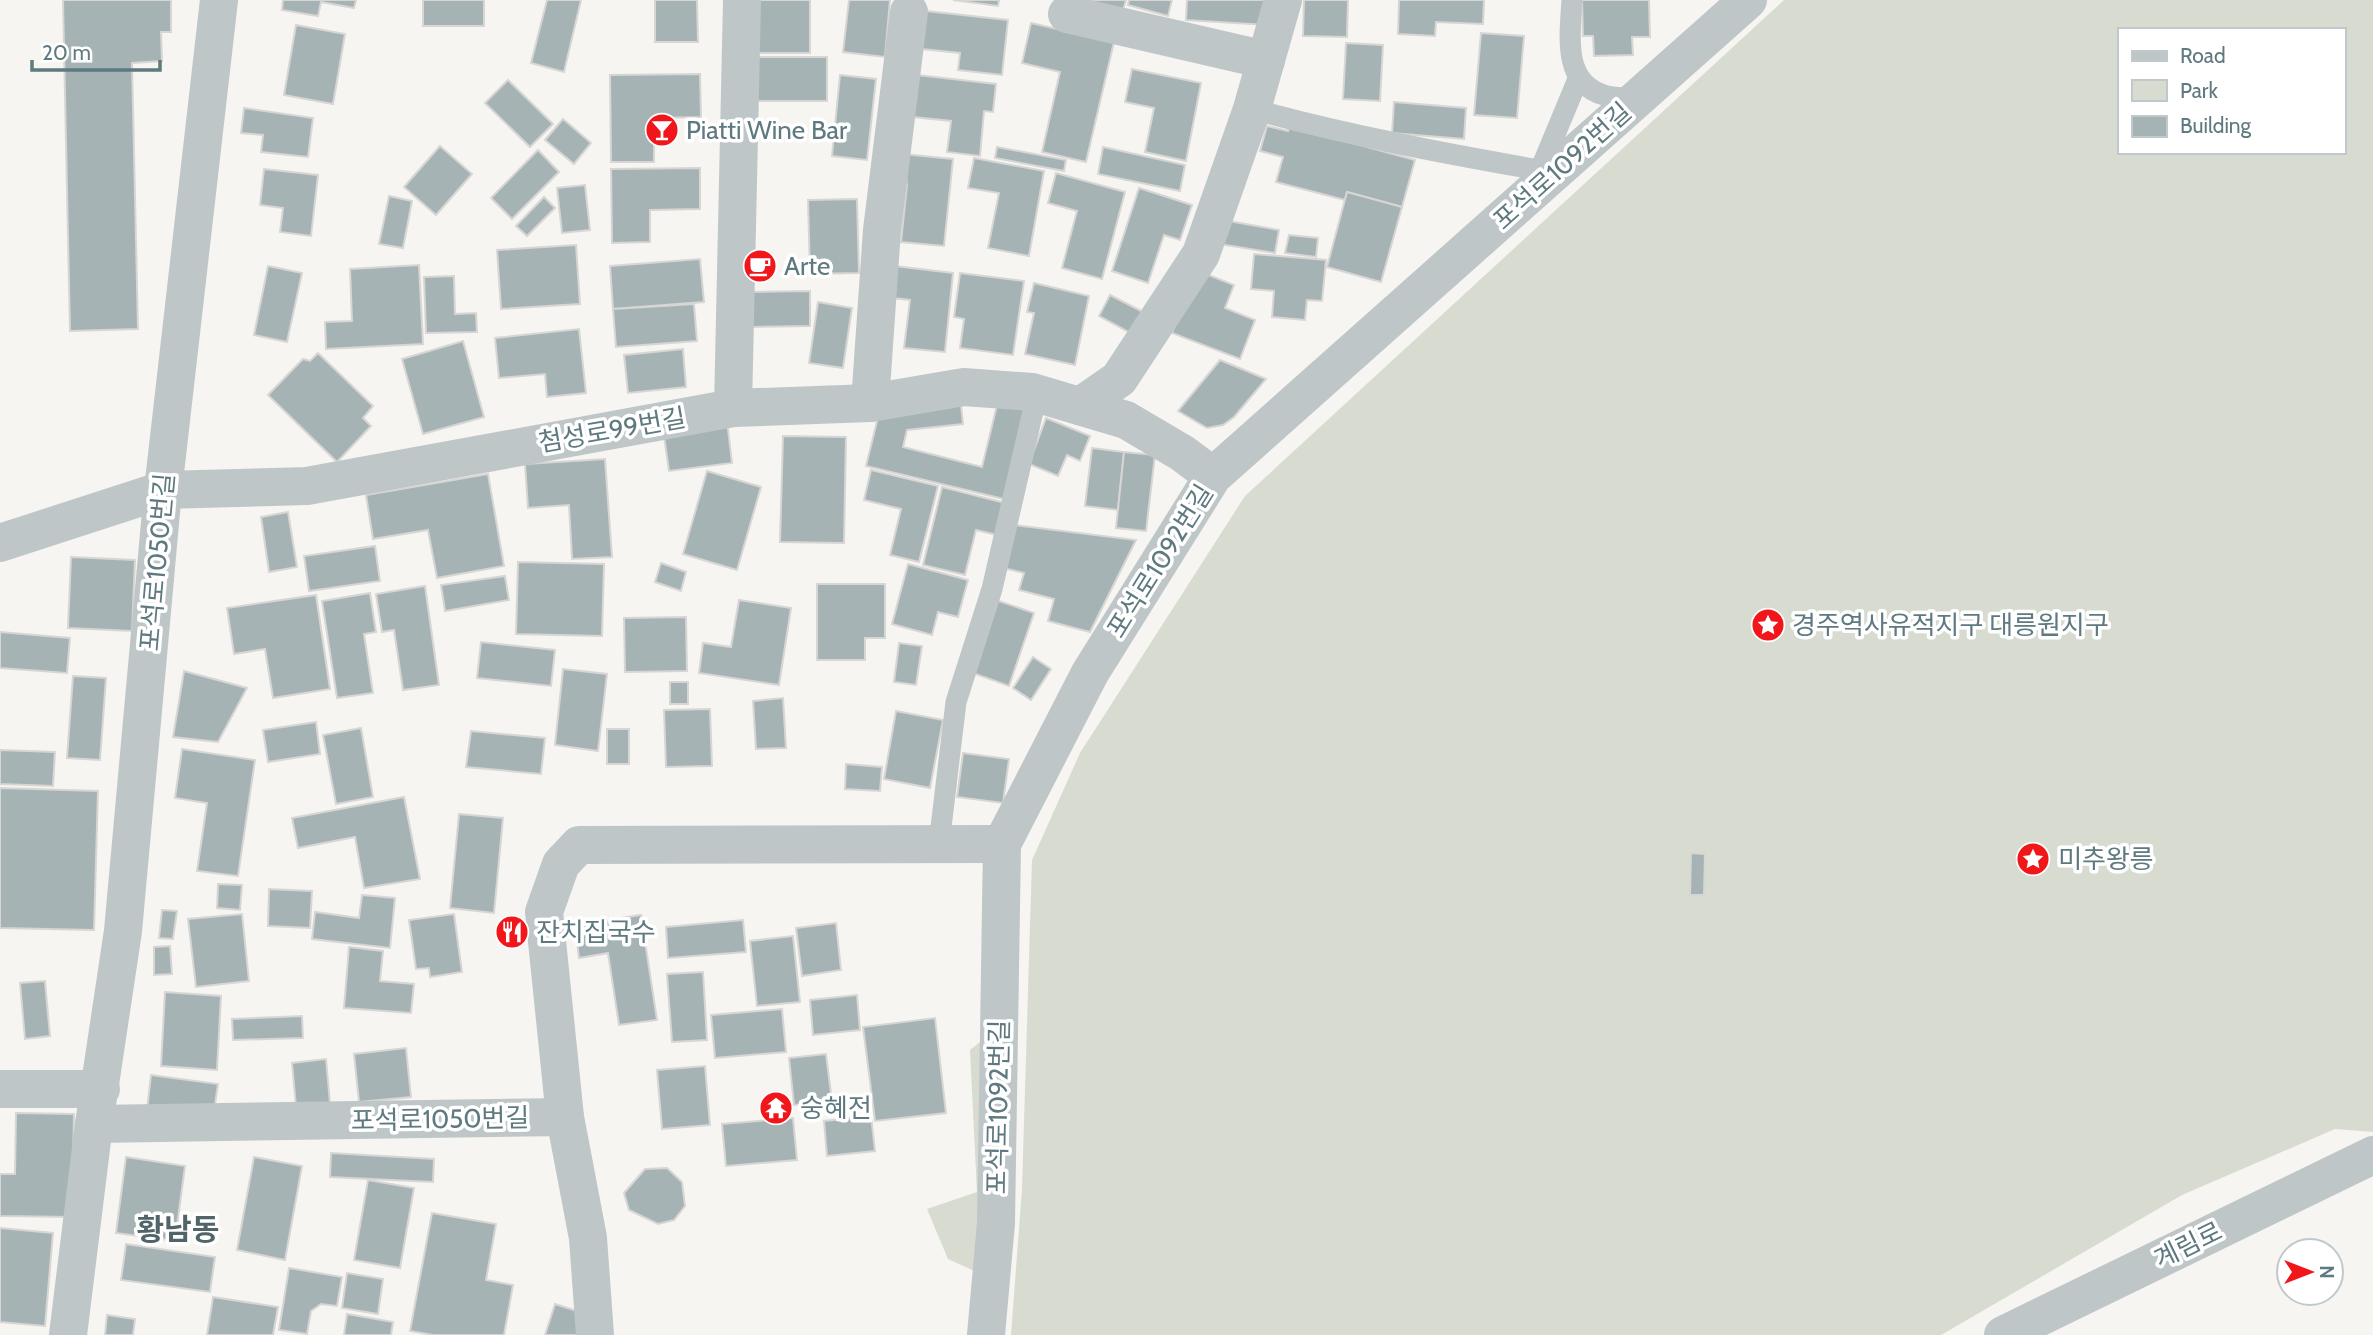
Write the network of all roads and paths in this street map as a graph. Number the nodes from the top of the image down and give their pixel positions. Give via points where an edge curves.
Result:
1 (219, 0) edge
2 (741, 0) edge
3 (1283, 0) edge
4 (1572, 0) edge
5 (1748, 0) edge
6 (909, 12) dead end
7 (1067, 14) dead end
8 (1266, 60) junction
9 (1578, 79) junction
10 (1637, 99) junction
11 (1252, 109) junction
12 (1536, 181) junction
13 (1037, 394) junction
14 (870, 403) junction
15 (1080, 406) junction
16 (733, 408) junction
17 (1213, 476) junction
18 (163, 490) junction
19 (0, 543) edge
20 (939, 844) junction
21 (1002, 844) junction
22 (0, 1089) edge
23 (97, 1106) junction
24 (565, 1117) junction
25 (2373, 1155) edge
26 (68, 1335) edge
27 (595, 1335) edge
28 (986, 1335) edge
29 (2003, 1335) edge

1 - 18 street, 포석로1050번길
2 - 16 street
3 - 8 street
4 - 9 lane via 1572,63
5 - 10 street, 포석로1092번길
6 - 14 street via 881,230
7 - 8 street
8 - 11 street
9 - 10 lane via 1602,95
9 - 12 lane
10 - 12 street, 포석로1092번길
11 - 12 lane
11 - 15 street via 1201,254 1119,379
12 - 17 street, 포석로1092번길
13 - 14 street, 첨성로99번길 via 964,387
13 - 15 street, 첨성로99번길
13 - 20 lane via 992,589 956,702
14 - 16 street, 첨성로99번길
15 - 17 street, 첨성로99번길 via 1126,419
16 - 18 street, 첨성로99번길 via 307,486
17 - 21 street, 포석로1092번길 via 1090,673
18 - 19 street, 첨성로99번길
18 - 23 street, 포석로1050번길 via 122,931
20 - 21 street
20 - 24 street via 579,845 561,864 544,912
21 - 28 street, 포석로1092번길 via 996,1223
22 - 23 street
23 - 24 street, 포석로1050번길
23 - 26 street, 포석로1050번길
24 - 27 street, 포석로1050번길 via 588,1238
25 - 29 street, 계림로

